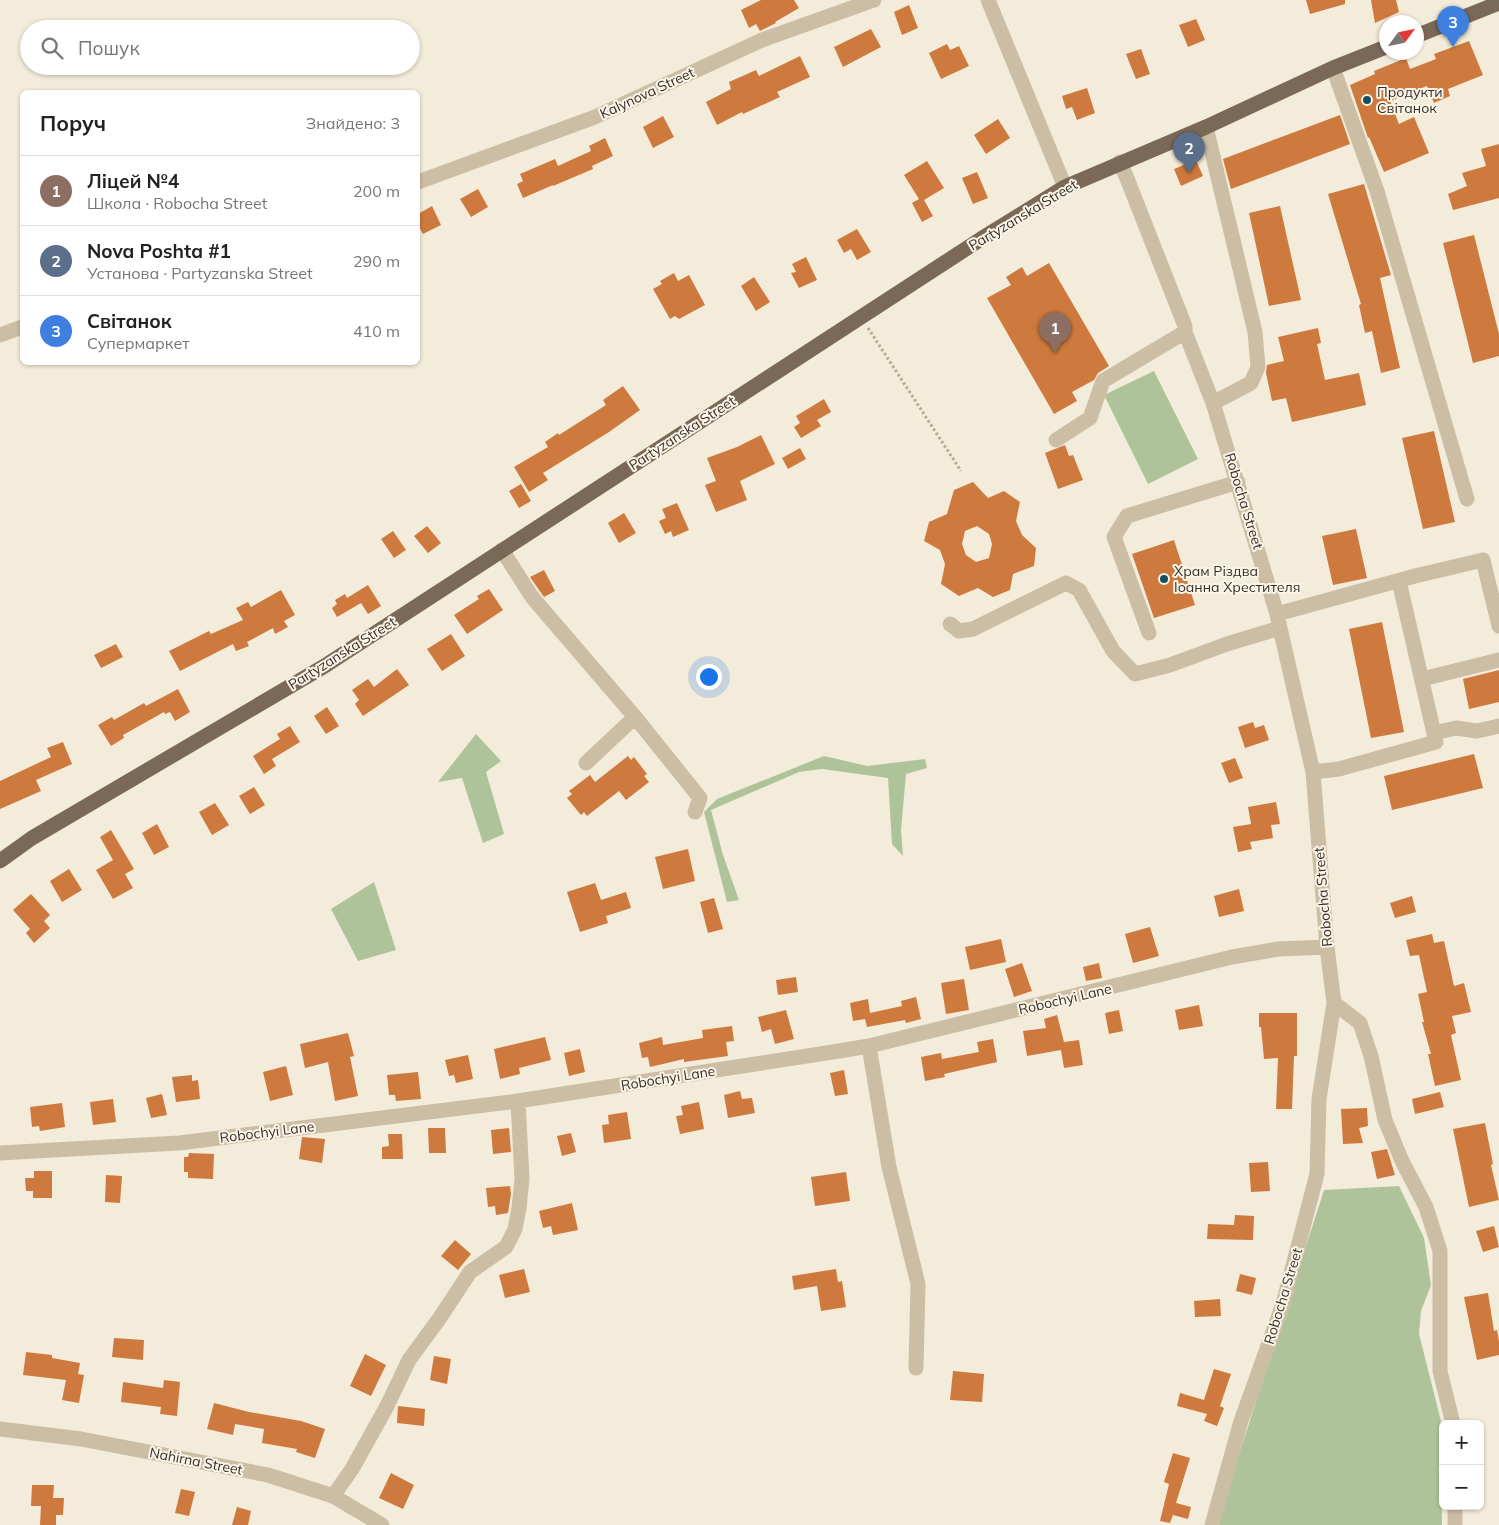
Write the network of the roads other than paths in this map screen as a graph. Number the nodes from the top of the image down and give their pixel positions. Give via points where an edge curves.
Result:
1 (874, 0) edge
2 (988, 0) edge
3 (1499, 3) edge
4 (1424, 33) edge
5 (1379, 50) edge
6 (1333, 68) junction
7 (1206, 127) junction
8 (1120, 162) junction
9 (420, 181) edge
10 (1065, 187) junction
11 (20, 328) edge
12 (1185, 332) junction
13 (0, 335) edge
14 (1213, 403) junction
15 (1056, 440) dead end
16 (1238, 482) junction
17 (1467, 499) dead end
18 (502, 550) junction
19 (1400, 581) junction
20 (1278, 621) junction
21 (950, 624) dead end
22 (1499, 626) edge
23 (1149, 633) dead end
24 (1499, 660) edge
25 (1422, 679) junction
26 (635, 717) junction
27 (1499, 726) edge
28 (1434, 733) junction
29 (586, 763) dead end
30 (1313, 772) junction
31 (695, 812) dead end
32 (0, 861) edge
33 (1327, 947) junction
34 (1334, 1003) junction
35 (869, 1046) junction
36 (518, 1101) junction
37 (0, 1153) edge
38 (916, 1368) dead end
39 (1452, 1420) edge
40 (0, 1429) edge
41 (333, 1496) junction
42 (1455, 1510) edge
43 (382, 1525) edge
44 (1212, 1525) edge
45 (1455, 1525) edge

1 - 9 street, Kalynova Street via 762,40 595,117
2 - 10 street
3 - 4 main road
5 - 6 main road, Partyzanska Street
6 - 7 main road, Partyzanska Street
6 - 17 street via 1377,191
7 - 8 main road, Partyzanska Street
7 - 14 street via 1255,332 1258,368 1251,383
8 - 10 main road, Partyzanska Street
8 - 12 street, Robocha Street
10 - 18 main road, Partyzanska Street
11 - 13 street
12 - 14 street, Robocha Street
12 - 15 street via 1103,381 1090,418
14 - 16 street, Robocha Street
16 - 20 street, Robocha Street
16 - 23 street via 1127,516 1114,537
18 - 26 street via 532,597
18 - 32 main road, Partyzanska Street via 323,667 32,838
19 - 20 street
19 - 22 street via 1483,560
19 - 25 street
20 - 21 street via 1227,644 1135,674 1113,651 1079,590 1066,583 973,629 959,631
20 - 30 street, Robocha Street
24 - 25 street
25 - 28 street
26 - 29 street
26 - 31 street via 700,798
27 - 28 street via 1477,731 1456,728
28 - 30 street via 1436,742 1339,769
30 - 33 street, Robocha Street
33 - 34 street, Robocha Street
33 - 35 street, Robochyi Lane via 1278,950 1232,958
34 - 39 street via 1360,1023 1385,1120 1426,1207 1440,1251 1440,1371
34 - 44 street, Robocha Street via 1319,1099 1317,1174 1283,1304 1241,1421
35 - 36 street, Robochyi Lane
35 - 38 street via 889,1167 918,1284
36 - 37 street, Robochyi Lane via 179,1143
36 - 41 street via 522,1179 519,1208 506,1247 470,1272 409,1360 352,1469
40 - 41 street, Nahirna Street via 81,1439 268,1475
41 - 43 street, Nahirna Street
42 - 45 street

